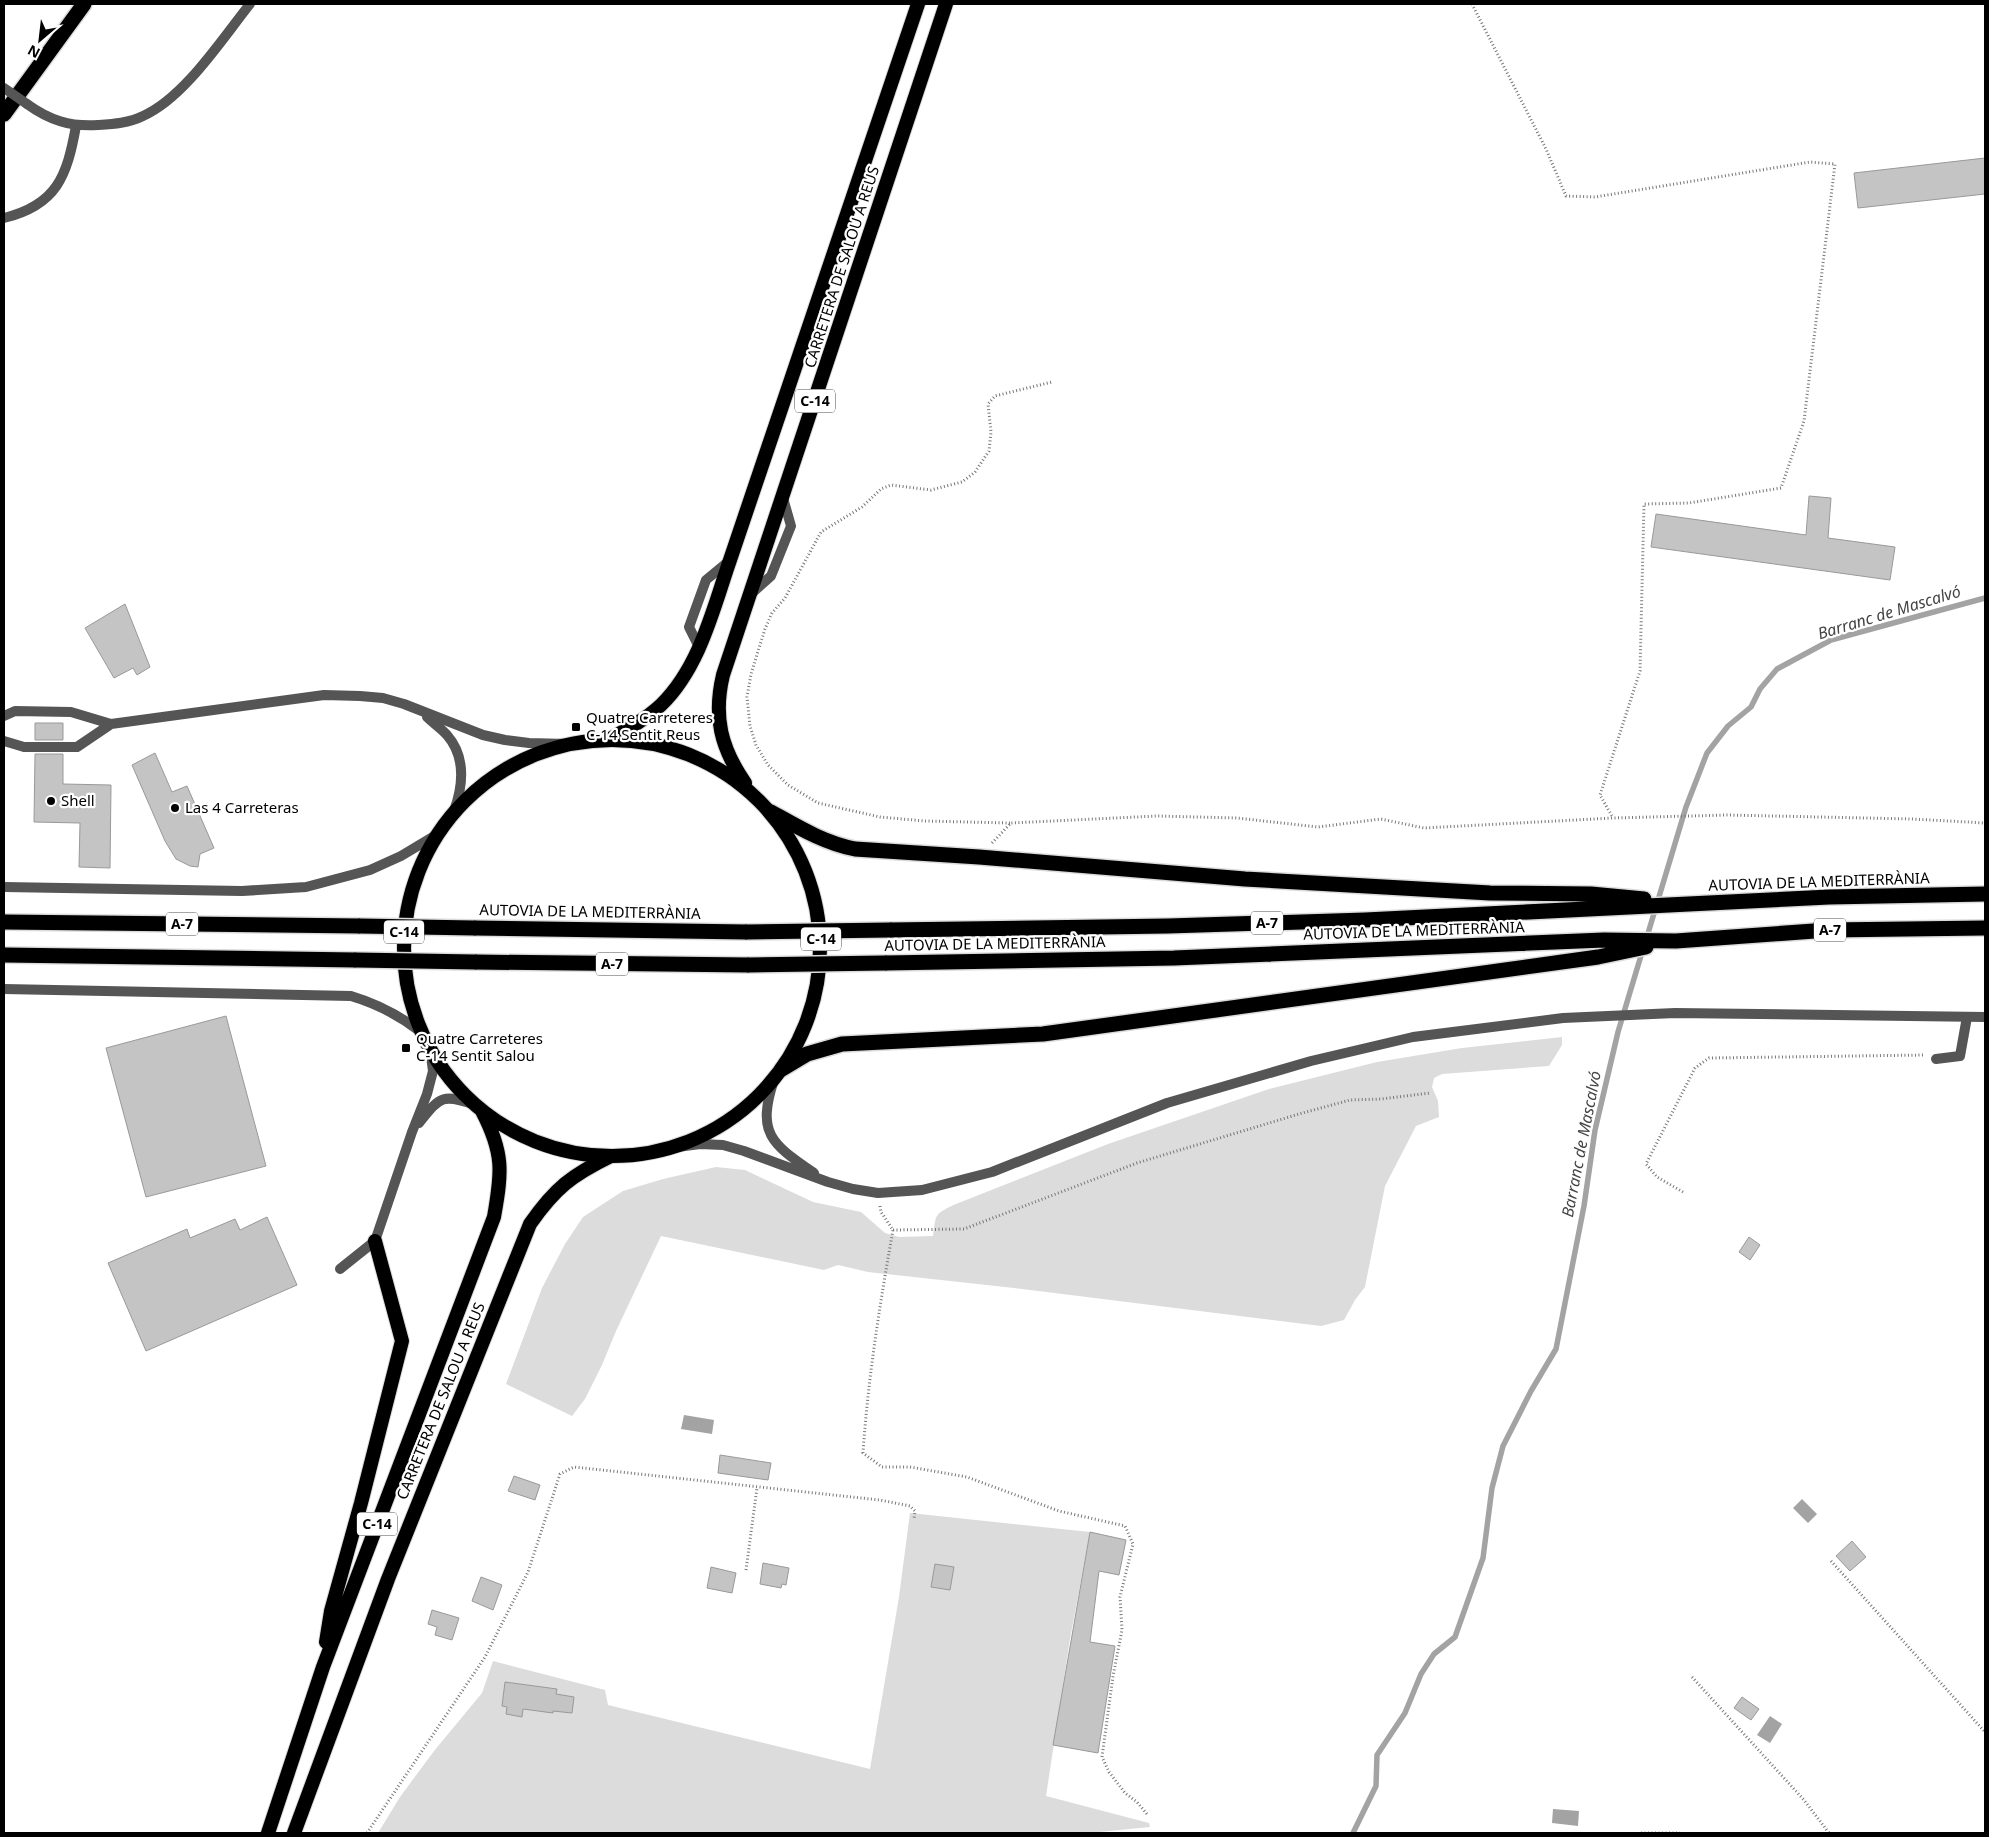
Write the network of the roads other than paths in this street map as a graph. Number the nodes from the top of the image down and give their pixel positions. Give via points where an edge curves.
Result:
1 (84, 4) edge
2 (250, 4) edge
3 (918, 4) edge
4 (946, 4) edge
5 (53, 45) junction
6 (4, 88) edge
7 (4, 102) edge
8 (4, 114) edge
9 (76, 126) junction
10 (4, 218) edge
11 (422, 713) junction
12 (4, 716) edge
13 (111, 724) junction
14 (609, 739) junction
15 (4, 741) edge
16 (568, 744) junction
17 (753, 794) junction
18 (454, 811) junction
19 (770, 812) junction
20 (436, 836) junction
21 (4, 887) edge
22 (1985, 894) edge
23 (1644, 903) junction
24 (4, 922) edge
25 (1985, 928) edge
26 (1676, 941) junction
27 (4, 955) edge
28 (4, 989) edge
29 (1967, 1017) junction
30 (1985, 1017) edge
31 (421, 1032) junction
32 (430, 1049) junction
33 (1932, 1057) road end
34 (778, 1075) junction
35 (478, 1107) junction
36 (412, 1132) junction
37 (670, 1148) junction
38 (612, 1156) junction
39 (828, 1182) junction
40 (375, 1241) junction
41 (340, 1269) dead end
42 (323, 1667) junction
43 (268, 1833) edge
44 (294, 1833) edge

1 - 5 highway
2 - 9 street via 190,78 163,104 126,122
3 - 14 highway, C-14 via 699,647 687,671 661,704 645,718
4 - 17 highway, CARRETERA DE SALOU A REUS / C-14 via 723,675 718,711 723,742 735,768
5 - 7 highway
5 - 8 highway
6 - 9 street, bridge via 44,116
9 - 10 street via 65,173 51,194 36,207
11 - 13 street via 383,698 324,695
11 - 16 street via 505,740
11 - 18 street via 448,736 456,750 462,782
12 - 13 street via 15,711 71,712
13 - 15 street via 76,747 24,747
14 - 16 highway, C-14
14 - 17 highway, C-14 via 636,740 686,753 733,778
16 - 18 highway, C-14 via 536,753 506,768 478,787
17 - 19 highway, C-14
18 - 20 highway, C-14
19 - 23 highway via 819,838 855,849 1255,880 1490,893 1591,894
19 - 34 highway, C-14 via 791,840 806,871 816,904 821,939 820,973 813,1007 800,1039
20 - 21 street via 370,870 306,887 242,891
20 - 31 highway, C-14 via 412,889 404,936 405,975
22 - 23 highway, AUTOVIA DE LA MEDITERRÀNIA / A-7
23 - 24 highway, AUTOVIA DE LA MEDITERRÀNIA / A-7, bridge via 1345,921 747,932
25 - 26 highway, AUTOVIA DE LA MEDITERRÀNIA / A-7 via 1828,930
26 - 27 highway, AUTOVIA DE LA MEDITERRÀNIA / A-7, bridge via 1604,940 1174,958 749,966
26 - 34 highway via 1598,957 1043,1034 842,1044 807,1054
28 - 31 street via 351,996 393,1012
29 - 30 street
29 - 33 street via 1960,1056
29 - 39 street via 1675,1013 1563,1018 1413,1037 1311,1061 1167,1103 992,1172 922,1190 878,1193
31 - 32 highway, C-14
32 - 35 highway, C-14 via 448,1076
32 - 36 street via 433,1071
34 - 37 highway, C-14 via 752,1103 727,1122
34 - 39 street via 766,1104 768,1130 773,1141 783,1152
35 - 36 street via 448,1097 438,1101
35 - 38 highway, C-14 via 510,1129 542,1144 576,1153
35 - 42 highway, C-14 via 492,1130 500,1156 494,1217
36 - 40 street
37 - 38 highway, C-14
37 - 39 street via 723,1145
38 - 44 highway, CARRETERA DE SALOU A REUS / C-14 via 564,1183 530,1224 388,1579
40 - 41 street
40 - 42 highway via 402,1341 331,1611
42 - 43 highway, C-14

